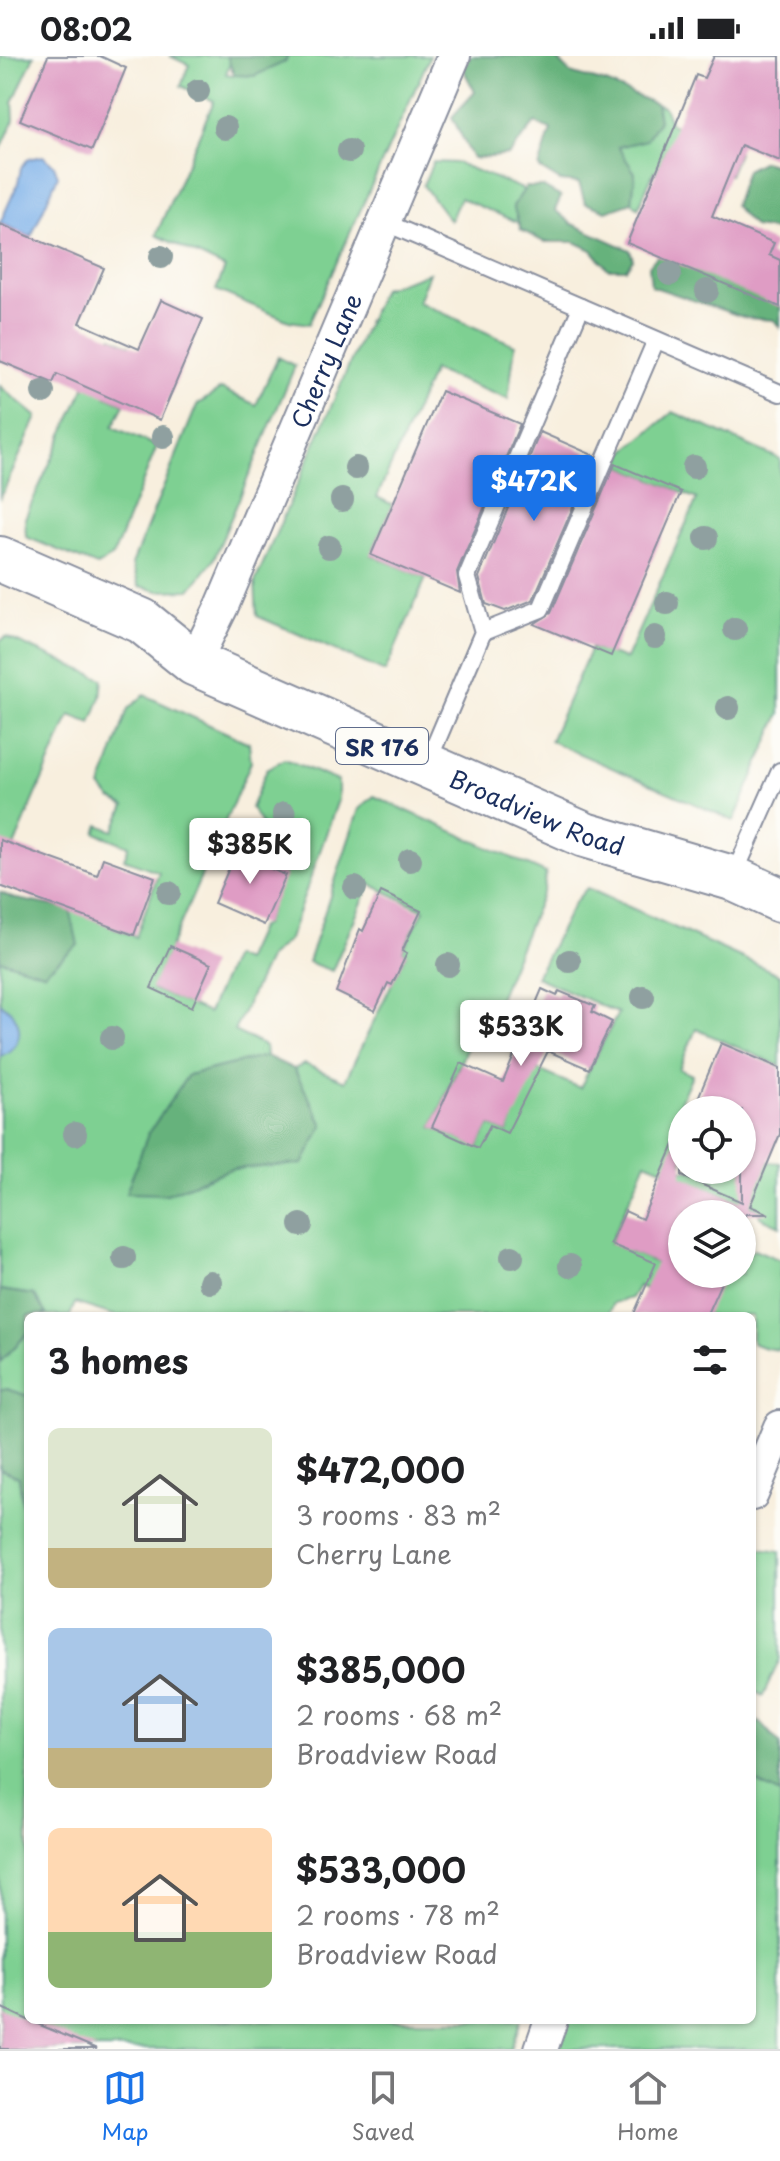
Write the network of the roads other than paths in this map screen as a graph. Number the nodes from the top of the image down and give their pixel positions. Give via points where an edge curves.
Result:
1 (454, 56) edge
2 (384, 222) junction
3 (581, 307) junction
4 (656, 340) junction
5 (780, 393) edge
6 (0, 559) edge
7 (483, 632) junction
8 (194, 663) junction
9 (426, 765) junction
10 (780, 771) edge
11 (732, 878) junction
12 (780, 900) edge
13 (780, 1427) edge
14 (756, 1484) edge
15 (550, 2024) edge
16 (541, 2049) edge

1 - 2 street, Cherry Lane
2 - 3 lane
2 - 8 street, Cherry Lane
3 - 4 lane
3 - 7 lane via 467,576
4 - 5 lane
4 - 7 lane via 541,609
6 - 8 main road, Broadview Road / SR 176 via 142,621
7 - 9 lane
8 - 9 main road, Broadview Road / SR 176
9 - 11 main road, Broadview Road / SR 176 via 585,835
10 - 11 lane
11 - 12 main road, Broadview Road / SR 176
13 - 14 street
15 - 16 street

